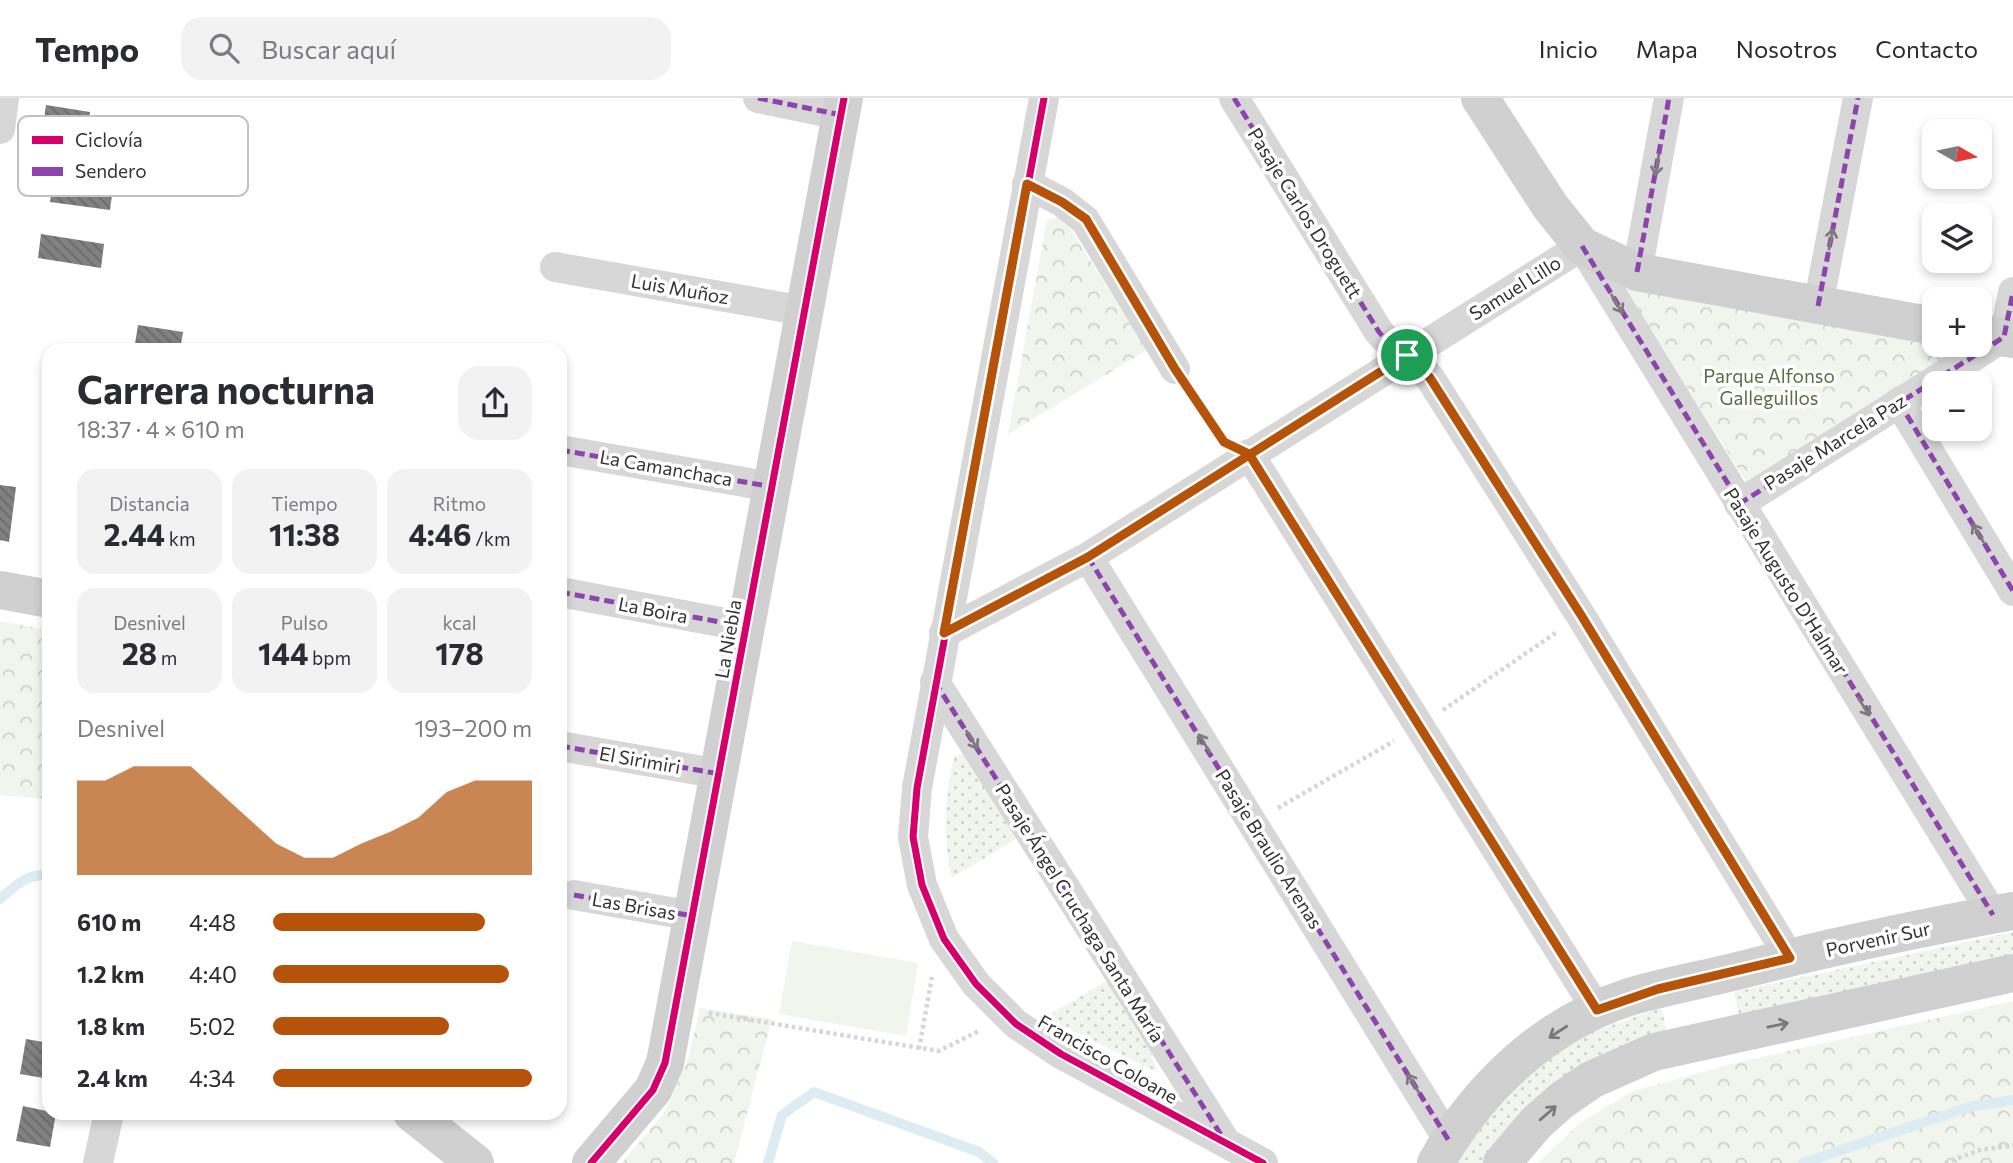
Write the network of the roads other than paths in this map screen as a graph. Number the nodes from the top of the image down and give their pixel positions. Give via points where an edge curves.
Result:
1 (758, 98) edge
2 (1044, 98) edge
3 (1234, 98) edge
4 (1480, 98) edge
5 (1669, 98) edge
6 (1858, 98) edge
7 (843, 107) edge
8 (1027, 184) junction
9 (1582, 246) junction
10 (555, 267) dead end
11 (1637, 272) junction
12 (2013, 292) edge
13 (1818, 306) junction
14 (805, 311) junction
15 (1922, 324) edge
16 (1999, 337) edge
17 (1407, 355) junction
18 (1175, 369) road end
19 (1899, 402) junction
20 (567, 451) edge
21 (1249, 454) junction
22 (773, 487) junction
23 (1739, 504) junction
24 (1088, 557) junction
25 (0, 590) edge
26 (2013, 591) edge
27 (567, 593) edge
28 (42, 598) edge
29 (747, 627) junction
30 (944, 633) junction
31 (935, 682) junction
32 (567, 747) edge
33 (720, 774) junction
34 (574, 895) dead end
35 (2003, 913) edge
36 (693, 916) junction
37 (1790, 958) junction
38 (2013, 973) edge
39 (1690, 983) junction
40 (1597, 1010) junction
41 (1711, 1039) junction
42 (108, 1120) edge
43 (421, 1120) edge
44 (1226, 1143) junction
45 (1442, 1152) edge
46 (98, 1163) edge
47 (475, 1163) edge
48 (592, 1163) edge
49 (1263, 1163) edge
50 (1502, 1163) edge

1 - 7 street
2 - 8 street, Francisco Coloane
3 - 17 street, Pasaje Carlos Droguett via 1378,332
4 - 9 street via 1550,206
5 -> 11 street
13 -> 6 street
7 - 14 street, La Niebla
8 - 18 street via 1086,219
8 - 30 street, Francisco Coloane
9 - 11 street
9 - 17 street, Samuel Lillo
9 -> 23 street, Pasaje Augusto D'Halmar
10 - 14 street, Luis Muñoz
11 - 13 street
12 - 16 street
13 - 15 street
14 - 22 street, La Niebla
16 - 19 street, Pasaje Marcela Paz
17 - 21 street, Samuel Lillo
17 - 37 street, Pasaje Carlos Droguett via 1430,378 1581,615
19 - 23 street, Pasaje Marcela Paz
26 -> 19 street
20 - 22 street, La Camanchaca
21 - 24 street, Samuel Lillo
21 - 40 street
22 - 29 street, La Niebla
23 -> 35 street, Pasaje Augusto D'Halmar
24 - 30 street, Samuel Lillo
45 -> 24 street, Pasaje Braulio Arenas
25 - 28 street
27 - 29 street, La Boira
29 - 33 street, La Niebla
30 - 31 street, Francisco Coloane
31 -> 44 street, Pasaje Ángel Cruchaga Santa María
31 - 44 street, Francisco Coloane via 913,837 922,885 940,931 976,984 1012,1019 1061,1054
32 - 33 street, El Sirimiri
33 - 36 street, La Niebla
34 - 36 street, Las Brisas
35 - 37 street, Porvenir Sur
36 - 48 street, La Niebla via 665,1063 653,1090
37 - 39 street, Porvenir Sur
41 -> 38 street
39 - 40 street, Porvenir Sur
39 - 41 street
40 -> 45 street, Porvenir Sur via 1562,1029 1508,1069 1472,1108
50 -> 41 street via 1536,1123 1591,1080 1654,1052
42 - 46 street
43 - 47 street
44 - 49 street, Francisco Coloane

